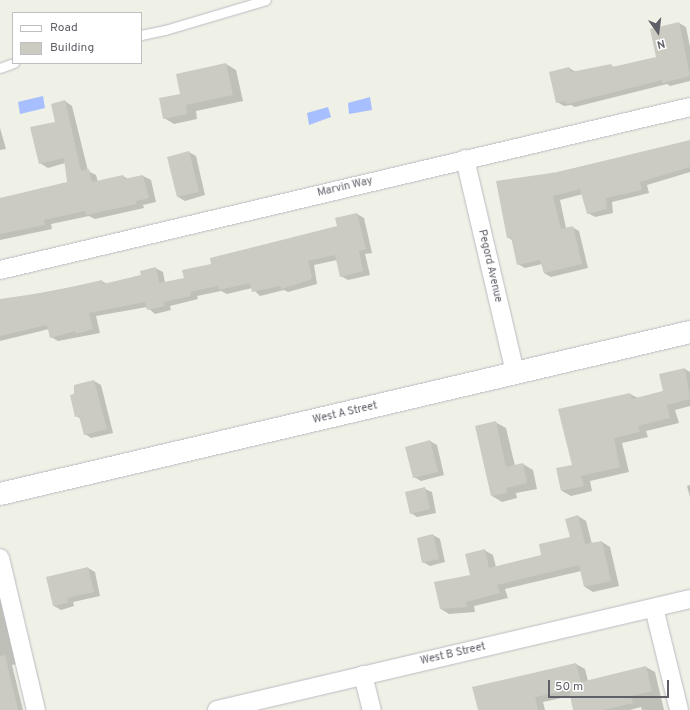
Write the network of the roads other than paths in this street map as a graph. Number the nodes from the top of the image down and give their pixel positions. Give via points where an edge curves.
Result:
1 (266, 0) edge
2 (142, 35) edge
3 (12, 64) edge
4 (0, 68) edge
5 (690, 107) edge
6 (465, 159) junction
7 (0, 270) edge
8 (690, 332) edge
9 (515, 373) junction
10 (0, 494) edge
11 (0, 558) edge
12 (690, 599) edge
13 (654, 608) junction
14 (363, 675) junction
15 (36, 710) edge
16 (217, 710) edge
17 (372, 710) edge
18 (679, 710) edge

1 - 2 lane
3 - 4 lane
5 - 6 street, Marvin Way
6 - 7 street, Marvin Way
6 - 9 street, Pegord Avenue
8 - 9 main road, West A Street
9 - 10 main road, West A Street
11 - 15 street
12 - 13 street, West B Street
13 - 14 street, West B Street
13 - 18 street
14 - 16 street, West B Street
14 - 17 street

